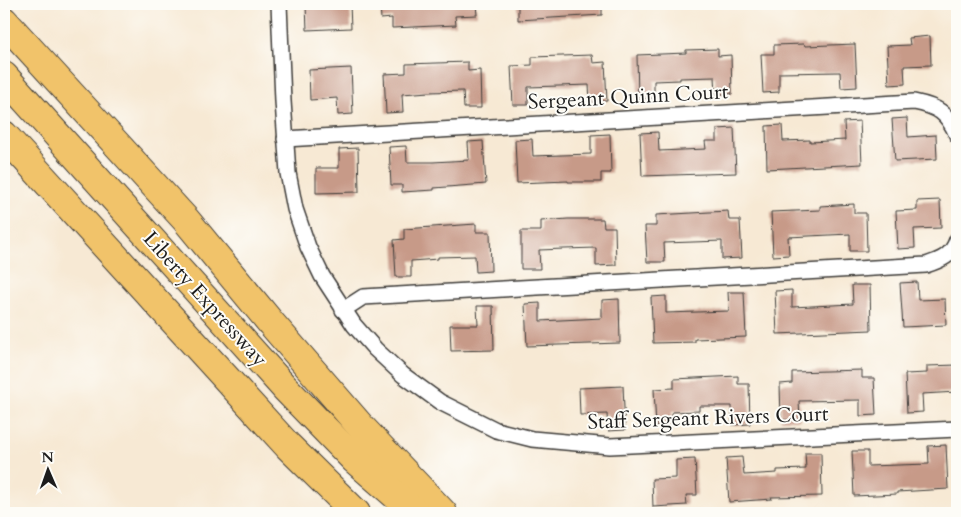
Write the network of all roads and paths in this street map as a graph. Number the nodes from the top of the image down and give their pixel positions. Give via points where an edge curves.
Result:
1 (279, 4) edge
2 (4, 21) edge
3 (4, 76) edge
4 (4, 135) edge
5 (957, 135) edge
6 (285, 139) junction
7 (957, 240) edge
8 (343, 310) junction
9 (957, 429) edge
10 (356, 513) edge
11 (416, 513) edge
12 (443, 513) edge

1 - 6 street, Staff Sergeant Rivers Court
2 - 12 highway via 186,220 362,428
3 - 11 highway, Liberty Expressway via 285,388 355,460
4 - 10 highway, Liberty Expressway via 288,446
5 - 6 street, Sergeant Quinn Court via 947,116 933,106 914,102
6 - 8 street, Staff Sergeant Rivers Court via 295,209 308,247
7 - 8 street via 951,253 943,260 926,265 363,297
8 - 9 street, Staff Sergeant Rivers Court via 403,376 440,402 496,430 532,440 610,446

